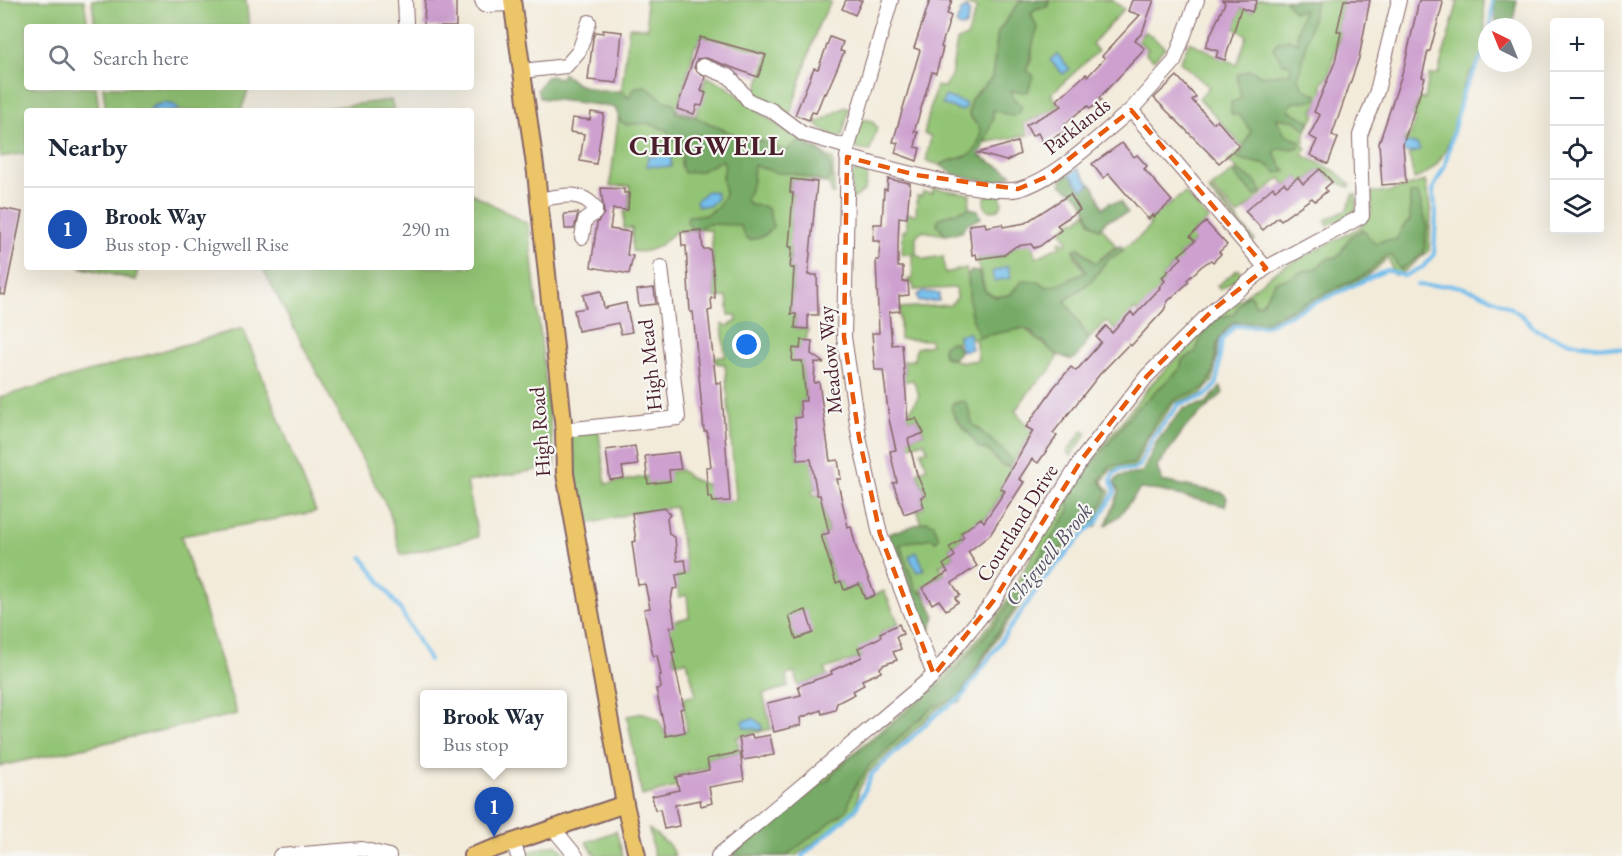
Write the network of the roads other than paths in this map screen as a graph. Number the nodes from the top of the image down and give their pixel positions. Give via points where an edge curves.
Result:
1 (405, 0) edge
2 (482, 0) edge
3 (891, 0) edge
4 (1197, 0) edge
5 (1399, 0) edge
6 (513, 2) edge
7 (406, 22) dead end
8 (589, 22) dead end
9 (703, 66) dead end
10 (522, 71) junction
11 (1131, 110) junction
12 (848, 152) junction
13 (539, 200) junction
14 (582, 237) dead end
15 (661, 267) dead end
16 (1266, 268) junction
17 (564, 430) junction
18 (934, 675) junction
19 (625, 804) junction
20 (553, 828) junction
21 (515, 849) edge
22 (280, 856) edge
23 (389, 856) edge
24 (472, 856) edge
25 (576, 856) edge
26 (637, 856) edge
27 (718, 856) edge

1 - 7 street
2 - 6 street via 484,5
3 - 12 street, Meadow Way
4 - 11 street via 1173,62
5 - 16 street, Courtland Drive via 1377,91 1360,135 1362,216
6 - 10 main road, High Road
8 - 10 street via 579,51 566,66
9 - 12 street, Parklands via 730,77 749,101 771,110 803,134
10 - 13 main road, High Road
11 - 12 street, Parklands via 1046,177 1017,189 995,190 927,177
11 - 16 street, Parklands
12 - 18 street, Meadow Way via 844,338 859,437 880,534
13 - 14 street via 568,194 589,200 595,213 585,220
13 - 17 main road, High Road
15 - 17 street, High Mead via 678,418
16 - 18 street, Courtland Drive via 1214,309 1146,376 1082,459 994,600
17 - 19 main road, High Road via 565,474 573,527
18 - 27 street, Courtland Drive
19 - 20 main road
19 - 26 main road, High Road
20 - 21 main road
20 - 25 street
21 - 24 main road
22 - 23 street via 362,849

